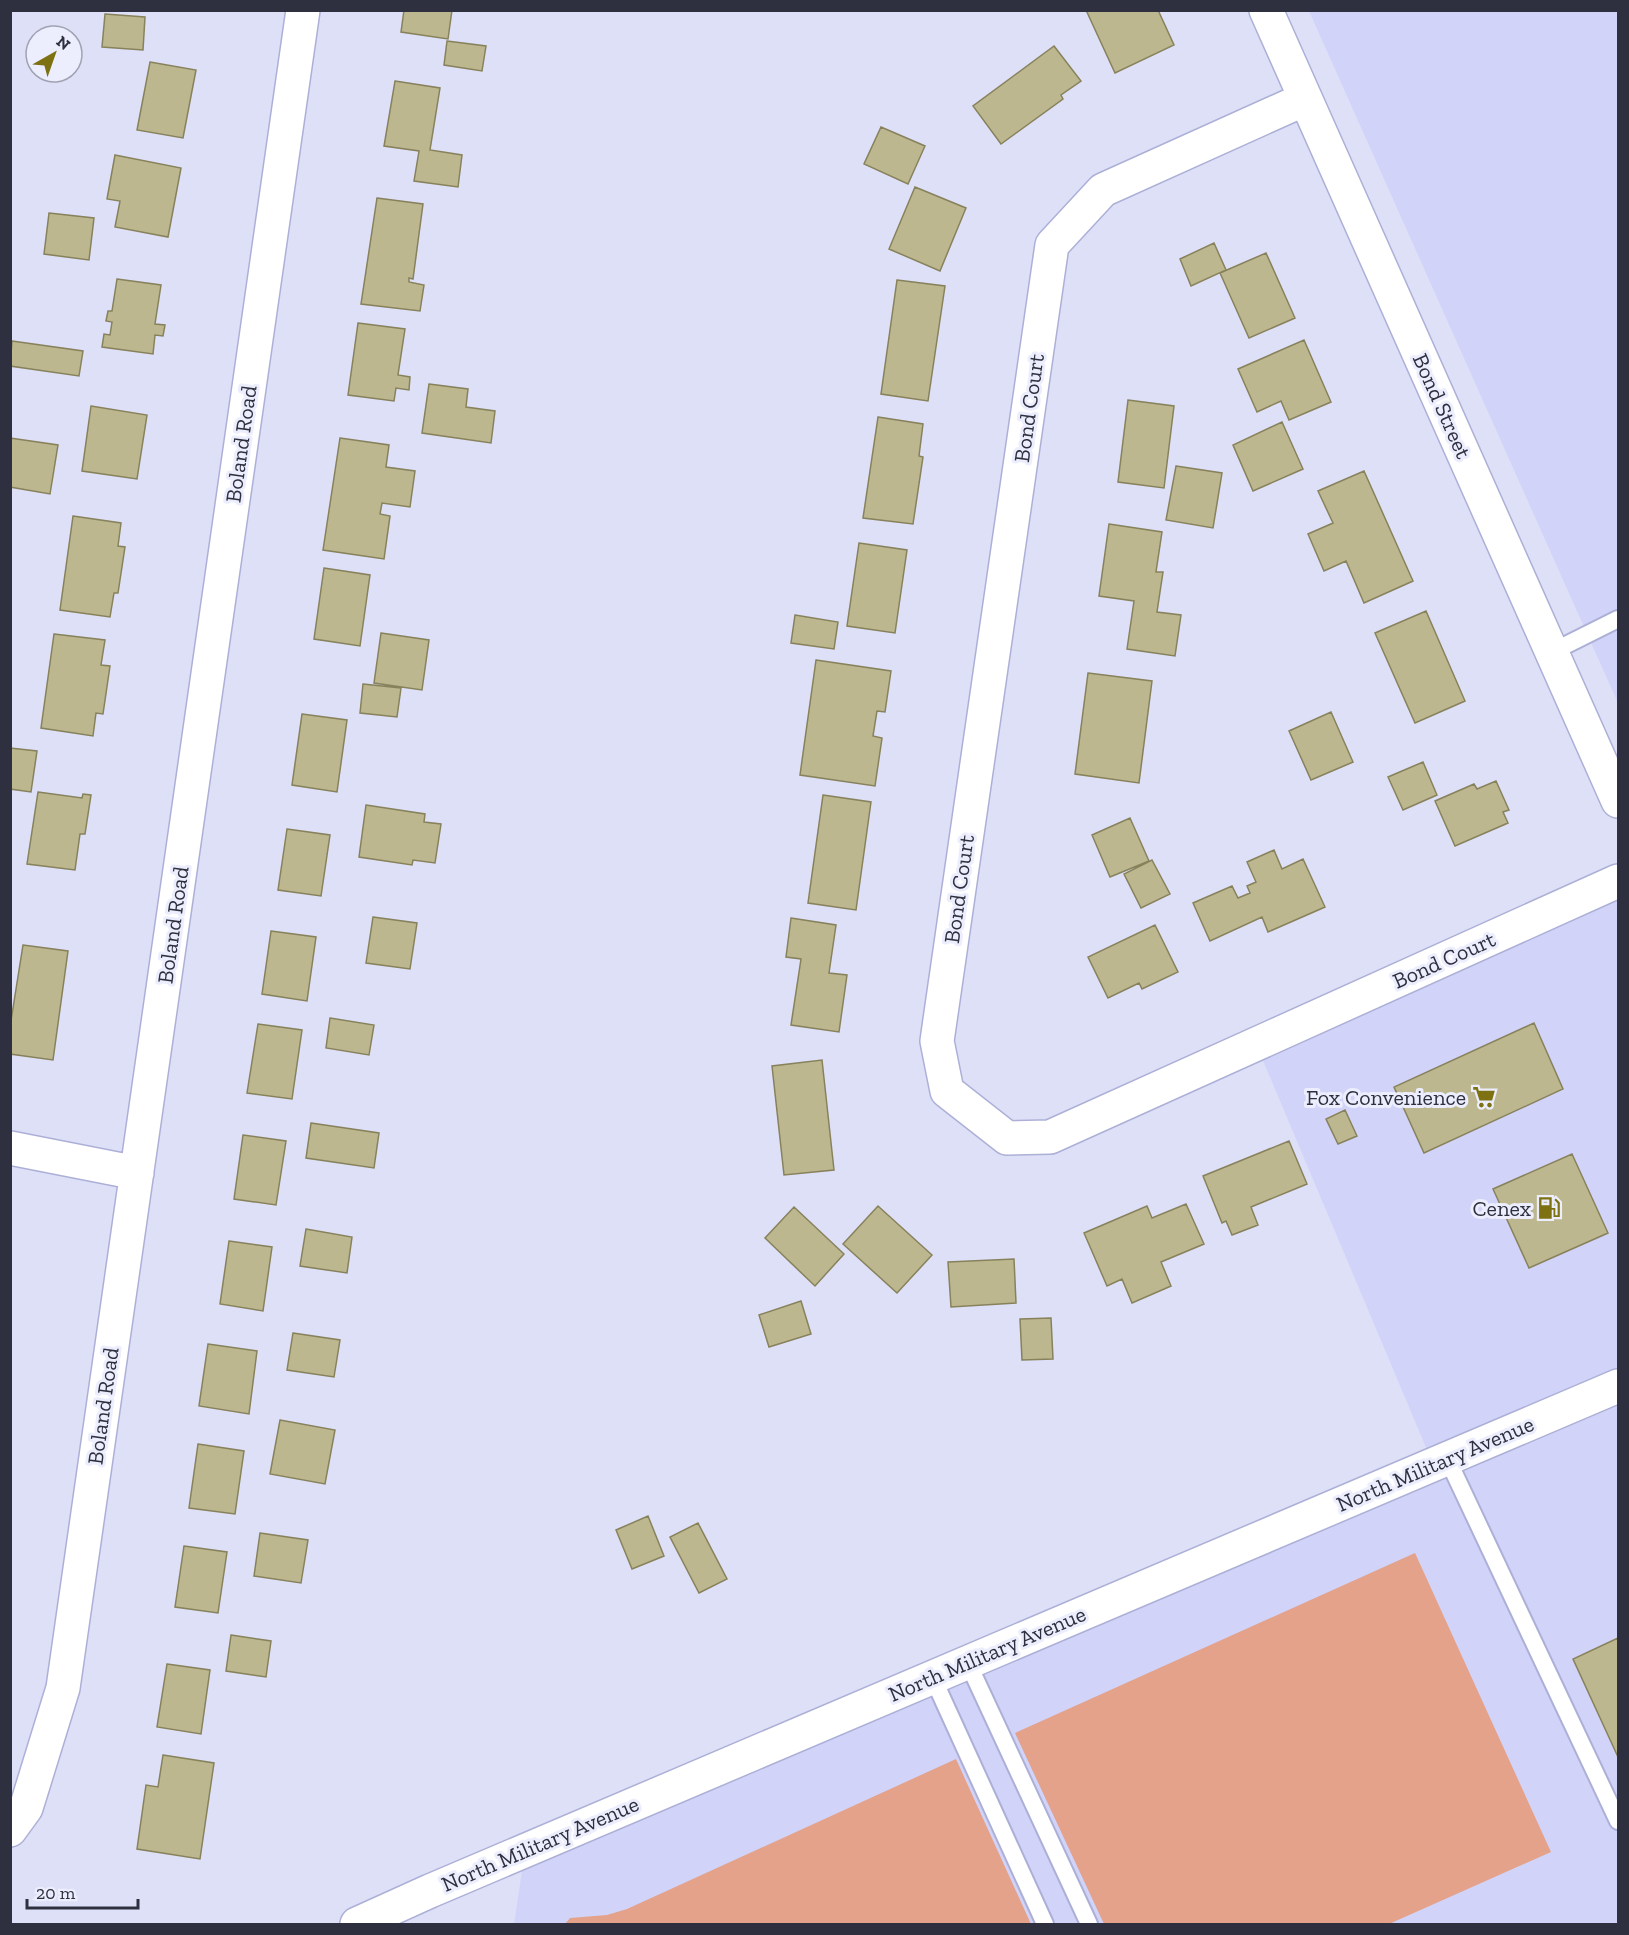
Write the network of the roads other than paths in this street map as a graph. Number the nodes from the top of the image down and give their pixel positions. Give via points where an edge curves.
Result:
1 (303, 10) edge
2 (1266, 10) edge
3 (1305, 99) junction
4 (1618, 619) edge
5 (1552, 652) junction
6 (1618, 801) edge
7 (1618, 881) edge
8 (10, 1148) edge
9 (137, 1173) junction
10 (1618, 1386) edge
11 (1447, 1458) junction
12 (968, 1663) junction
13 (933, 1678) junction
14 (1618, 1821) edge
15 (10, 1830) edge
16 (357, 1924) edge
17 (1045, 1924) edge
18 (1089, 1924) edge

1 - 9 street, Boland Road
2 - 3 street, Bond Street
3 - 5 street, Bond Street
3 - 7 street, Bond Court via 1103,190 1052,246 938,1041 947,1091 1007,1138 1050,1137
4 - 5 lane
5 - 6 street, Bond Street
8 - 9 street
9 - 15 street, Boland Road via 63,1688 26,1808
10 - 11 street, North Military Avenue
11 - 12 street, North Military Avenue
11 - 14 lane
12 - 13 street, North Military Avenue
12 - 18 lane
13 - 16 street, North Military Avenue
13 - 17 lane

